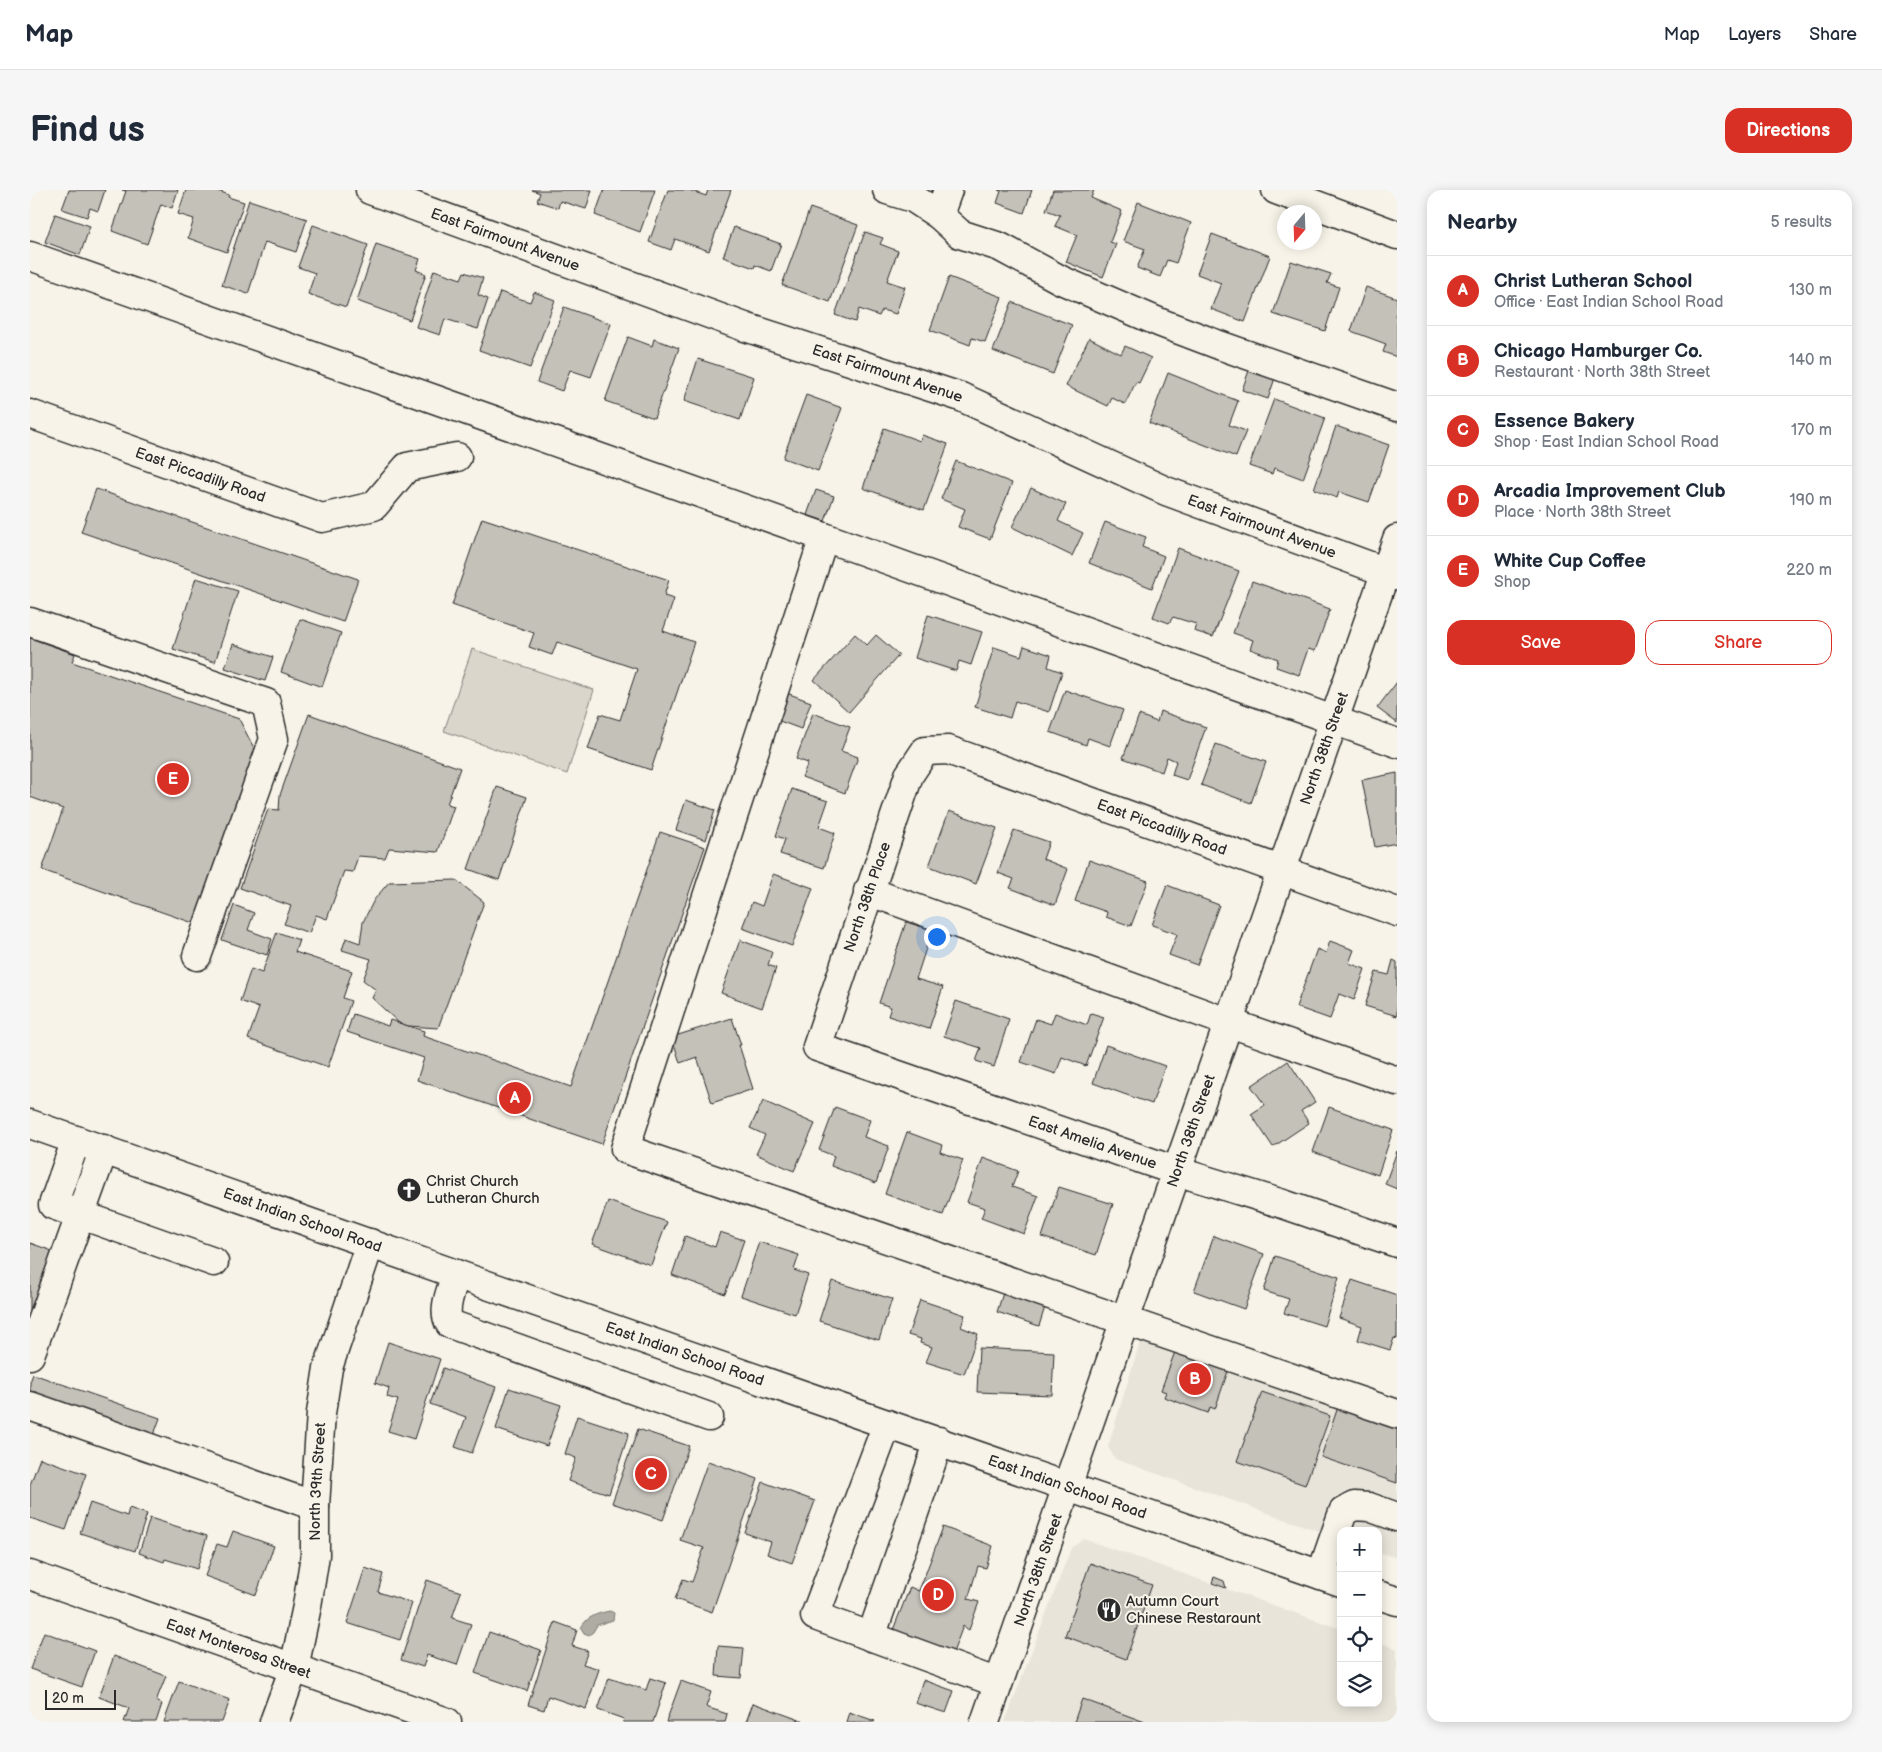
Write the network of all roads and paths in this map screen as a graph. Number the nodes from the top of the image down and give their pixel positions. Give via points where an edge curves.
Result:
1 (370, 190) edge
2 (887, 190) edge
3 (948, 190) edge
4 (1276, 190) edge
5 (938, 215) junction
6 (1397, 235) edge
7 (30, 256) edge
8 (1397, 407) edge
9 (30, 414) edge
10 (457, 457) dead end
11 (824, 537) junction
12 (1397, 539) edge
13 (1391, 574) edge
14 (30, 622) edge
15 (1334, 720) junction
16 (1397, 743) edge
17 (925, 751) joint
18 (1281, 870) junction
19 (868, 892) junction
20 (1397, 912) edge
21 (197, 956) dead end
22 (1230, 1023) junction
23 (817, 1047) joint
24 (1397, 1081) edge
25 (30, 1124) edge
26 (76, 1140) junction
27 (104, 1150) junction
28 (1176, 1171) junction
29 (81, 1215) junction
30 (370, 1243) junction
31 (1397, 1244) edge
32 (214, 1262) dead end
33 (456, 1274) junction
34 (1124, 1320) junction
35 (30, 1355) edge
36 (30, 1406) edge
37 (1397, 1414) edge
38 (709, 1417) dead end
39 (887, 1424) junction
40 (939, 1441) junction
41 (1067, 1485) junction
42 (315, 1506) junction
43 (1397, 1517) edge
44 (30, 1575) edge
45 (1331, 1578) edge
46 (1382, 1596) edge
47 (1397, 1602) edge
48 (871, 1637) junction
49 (294, 1668) junction
50 (998, 1684) junction
51 (274, 1722) edge
52 (447, 1722) edge
53 (985, 1722) edge

1 - 13 street, East Fairmount Avenue via 746,327 961,397 1166,491
2 - 5 street via 913,198
3 - 5 street
4 - 6 street
5 - 8 street via 960,234 1000,247 1061,280 1220,345
7 - 11 street
9 - 10 street, East Piccadilly Road via 322,518 374,506 407,467
11 - 15 street
11 - 34 street via 625,1149
12 - 13 street, North 38th Street
13 - 15 street, North 38th Street
14 - 21 street via 266,704 274,739
15 - 16 street
15 - 18 street, North 38th Street
17 - 18 street, East Piccadilly Road via 948,750
17 - 19 street, North 38th Place via 909,775
18 - 20 street, East Piccadilly Road
18 - 22 street, North 38th Street
19 - 22 street
19 - 23 street, North 38th Place
22 - 24 street
22 - 28 street, North 38th Street
23 - 28 street, East Amelia Avenue
25 - 26 street, East Indian School Road
26 - 27 street, East Indian School Road
26 - 29 street via 53,1205
27 - 29 street
27 - 30 street, East Indian School Road
28 - 31 street, East Amelia Avenue
28 - 34 street, North 38th Street
29 - 32 street
29 - 35 street
30 - 33 street, East Indian School Road
30 - 42 street, North 39th Street via 328,1368 321,1413
33 - 38 street via 446,1311 450,1324
33 - 39 street, East Indian School Road
34 - 37 street
34 - 41 street, North 38th Street
36 - 42 street
39 - 40 street, East Indian School Road
39 - 48 street via 815,1616
40 - 41 street, East Indian School Road
40 - 48 street
41 - 45 street, East Indian School Road
41 - 50 street, North 38th Street
42 - 49 street, North 39th Street via 315,1555
43 - 45 street via 1369,1507 1354,1506 1343,1512
44 - 49 street, East Monterosa Street
46 - 47 street
48 - 50 street
49 - 51 street, North 39th Street
49 - 52 street, East Monterosa Street
50 - 53 street, North 38th Street

